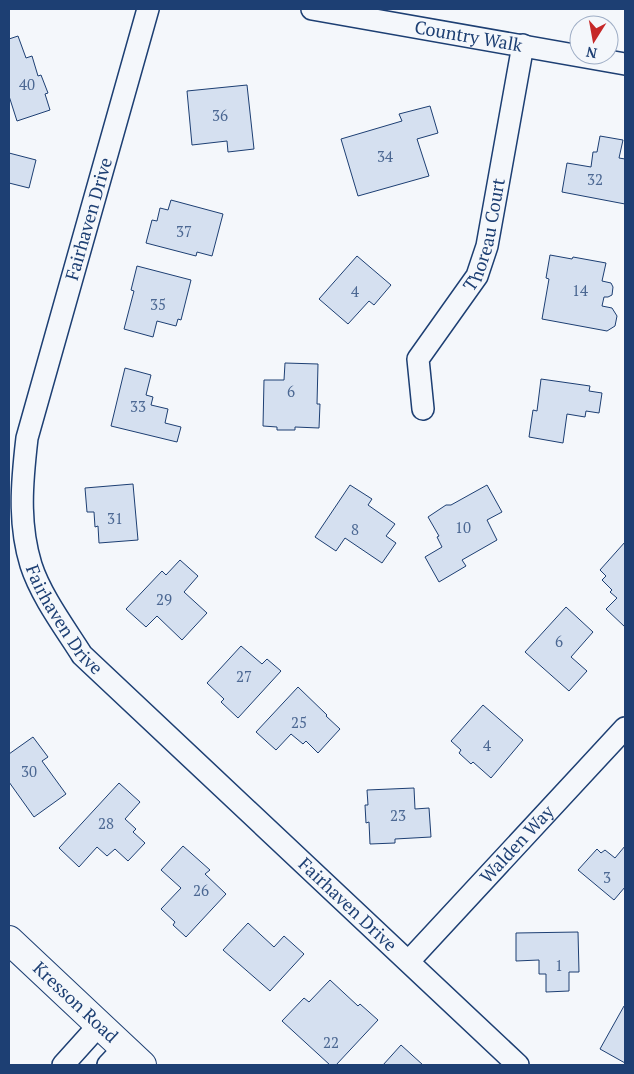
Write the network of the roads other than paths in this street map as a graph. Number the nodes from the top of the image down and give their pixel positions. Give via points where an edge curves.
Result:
1 (148, 9) edge
2 (312, 9) edge
3 (523, 46) junction
4 (625, 64) edge
5 (423, 409) dead end
6 (625, 728) edge
7 (9, 940) edge
8 (409, 961) junction
9 (99, 1025) junction
10 (125, 1060) edge
11 (63, 1065) edge
12 (518, 1065) edge

1 - 8 street, Fairhaven Drive via 28,438 22,487 23,527 31,566 50,605 82,655
2 - 3 street, Country Walk
3 - 4 street, Country Walk
3 - 5 street, Thoreau Court via 487,246 477,276 418,359
6 - 8 street, Walden Way
7 - 9 street, Kresson Road
8 - 12 street, Fairhaven Drive
9 - 10 street, Kresson Road
9 - 11 street

